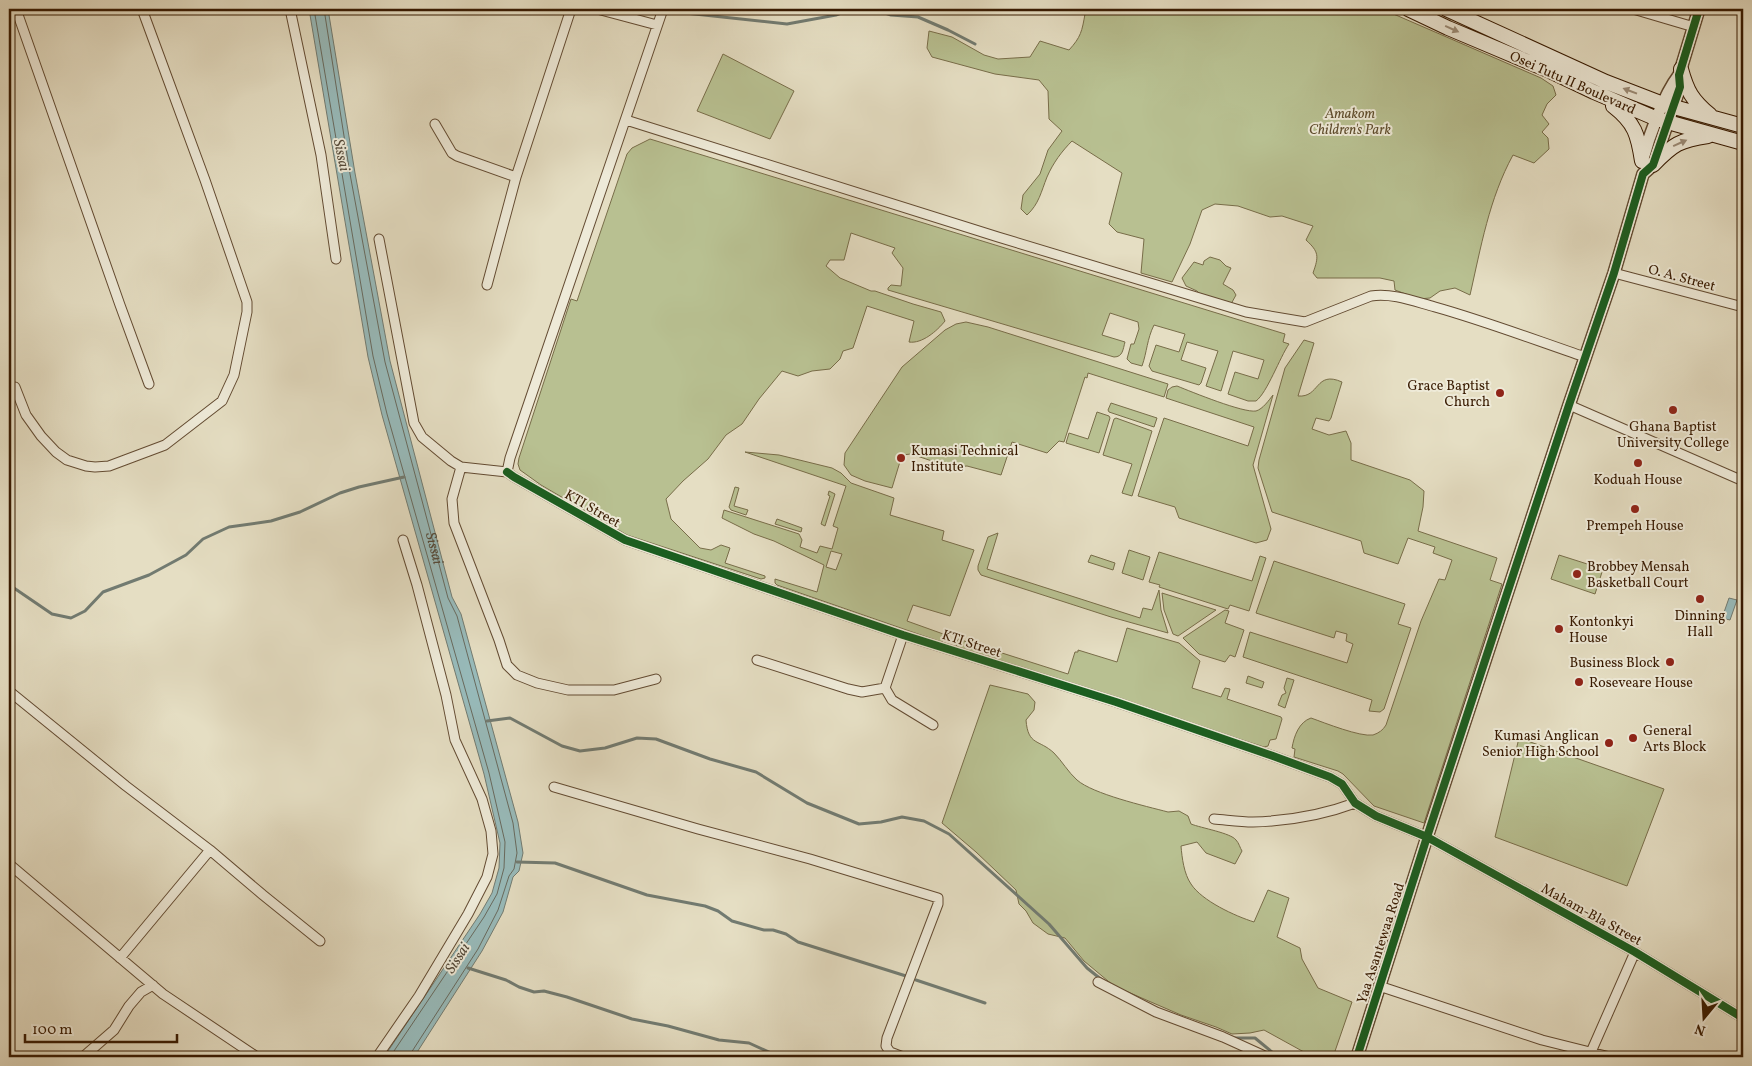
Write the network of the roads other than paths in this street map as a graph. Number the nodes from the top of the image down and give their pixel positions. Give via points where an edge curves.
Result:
1 (16, 9) edge
2 (142, 9) edge
3 (290, 9) edge
4 (571, 9) edge
5 (597, 9) edge
6 (663, 9) edge
7 (1408, 9) edge
8 (1446, 9) edge
9 (1633, 9) edge
10 (1699, 9) edge
11 (657, 25) junction
12 (1694, 27) junction
13 (1680, 72) junction
14 (1594, 92) junction
15 (1668, 105) junction
16 (1714, 118) junction
17 (626, 120) junction
18 (1662, 120) junction
19 (435, 124) dead end
20 (1743, 126) edge
21 (1714, 135) junction
22 (1743, 143) edge
23 (1646, 167) junction
24 (516, 177) junction
25 (379, 239) dead end
26 (336, 259) dead end
27 (1614, 273) junction
28 (487, 285) dead end
29 (1743, 307) edge
30 (1585, 357) junction
31 (149, 384) dead end
32 (15, 387) dead end
33 (1568, 405) junction
34 (461, 467) junction
35 (507, 472) junction
36 (1743, 481) edge
37 (403, 540) dead end
38 (904, 635) junction
39 (757, 660) dead end
40 (656, 679) dead end
41 (885, 688) junction
42 (9, 691) edge
43 (934, 725) dead end
44 (554, 787) dead end
45 (1355, 803) junction
46 (1214, 818) dead end
47 (1427, 836) junction
48 (210, 850) junction
49 (9, 864) edge
50 (320, 941) dead end
51 (1635, 952) junction
52 (120, 958) junction
53 (1098, 982) dead end
54 (153, 985) junction
55 (1379, 986) junction
56 (1743, 1018) edge
57 (1565, 1047) junction
58 (1591, 1052) junction
59 (83, 1057) edge
60 (257, 1057) edge
61 (377, 1057) edge
62 (903, 1057) edge
63 (1267, 1057) edge
64 (1356, 1057) edge
65 (1563, 1057) edge
66 (1610, 1057) edge

1 - 31 street
2 - 32 street via 247,302 234,375 222,401 165,445 110,466 95,467 67,460 56,452 26,415
3 - 26 street via 321,155
4 - 24 street
5 - 11 street
6 - 11 street
7 -> 14 main road, Osei Tutu II Boulevard
15 -> 8 main road, Osei Tutu II Boulevard via 1606,82
9 - 12 street
10 - 12 street, Yaa Asantewaa Road
11 - 17 street
12 - 13 street, Yaa Asantewaa Road
13 - 15 street, Yaa Asantewaa Road via 1680,87
13 - 16 main road via 1693,100
14 - 18 main road, Osei Tutu II Boulevard
14 - 23 main road via 1630,122
15 - 16 main road, Osei Tutu II Boulevard
15 - 18 street, Yaa Asantewaa Road
16 - 20 main road, Osei Tutu II Boulevard
17 - 30 street via 1246,312 1305,322 1382,294 1463,315
17 - 35 street
18 - 21 main road, Osei Tutu II Boulevard
18 - 23 street, Yaa Asantewaa Road
19 - 24 street via 452,153
21 - 22 main road, Osei Tutu II Boulevard
23 -> 21 main road via 1673,146
23 - 27 street, Yaa Asantewaa Road
24 - 28 street
25 - 34 street via 414,423 422,437
27 - 29 street, O. A. Street
27 - 30 street, Yaa Asantewaa Road
30 - 33 street, Yaa Asantewaa Road
33 - 36 street
33 - 47 street, Yaa Asantewaa Road
34 - 35 street
34 - 40 street via 452,499 454,522 507,665 517,675 568,690 614,690
35 - 38 street, KTI Street via 625,540
37 - 61 street via 446,695 455,740 482,799 493,854 487,877 468,914 419,996
38 - 41 street
38 - 45 street, KTI Street via 1116,702 1330,777 1342,784
39 - 41 street via 848,690 862,692
41 - 43 street via 892,700
42 - 48 street
44 - 62 street via 938,898 887,1038 886,1046 890,1052
45 - 46 street via 1336,811 1287,819 1252,822
45 - 47 street, KTI Street via 1376,816
47 - 51 street, Maham-Bla Street
47 - 55 street, Yaa Asantewaa Road
48 - 50 street
48 - 52 street
49 - 52 street
51 - 56 street, Maham-Bla Street
51 - 58 street
52 - 54 street
53 - 63 street via 1156,1012
54 - 59 street via 141,992 114,1030
54 - 60 street
55 - 57 street
55 - 64 street, Yaa Asantewaa Road
57 - 58 street
57 - 65 street
58 - 66 street

